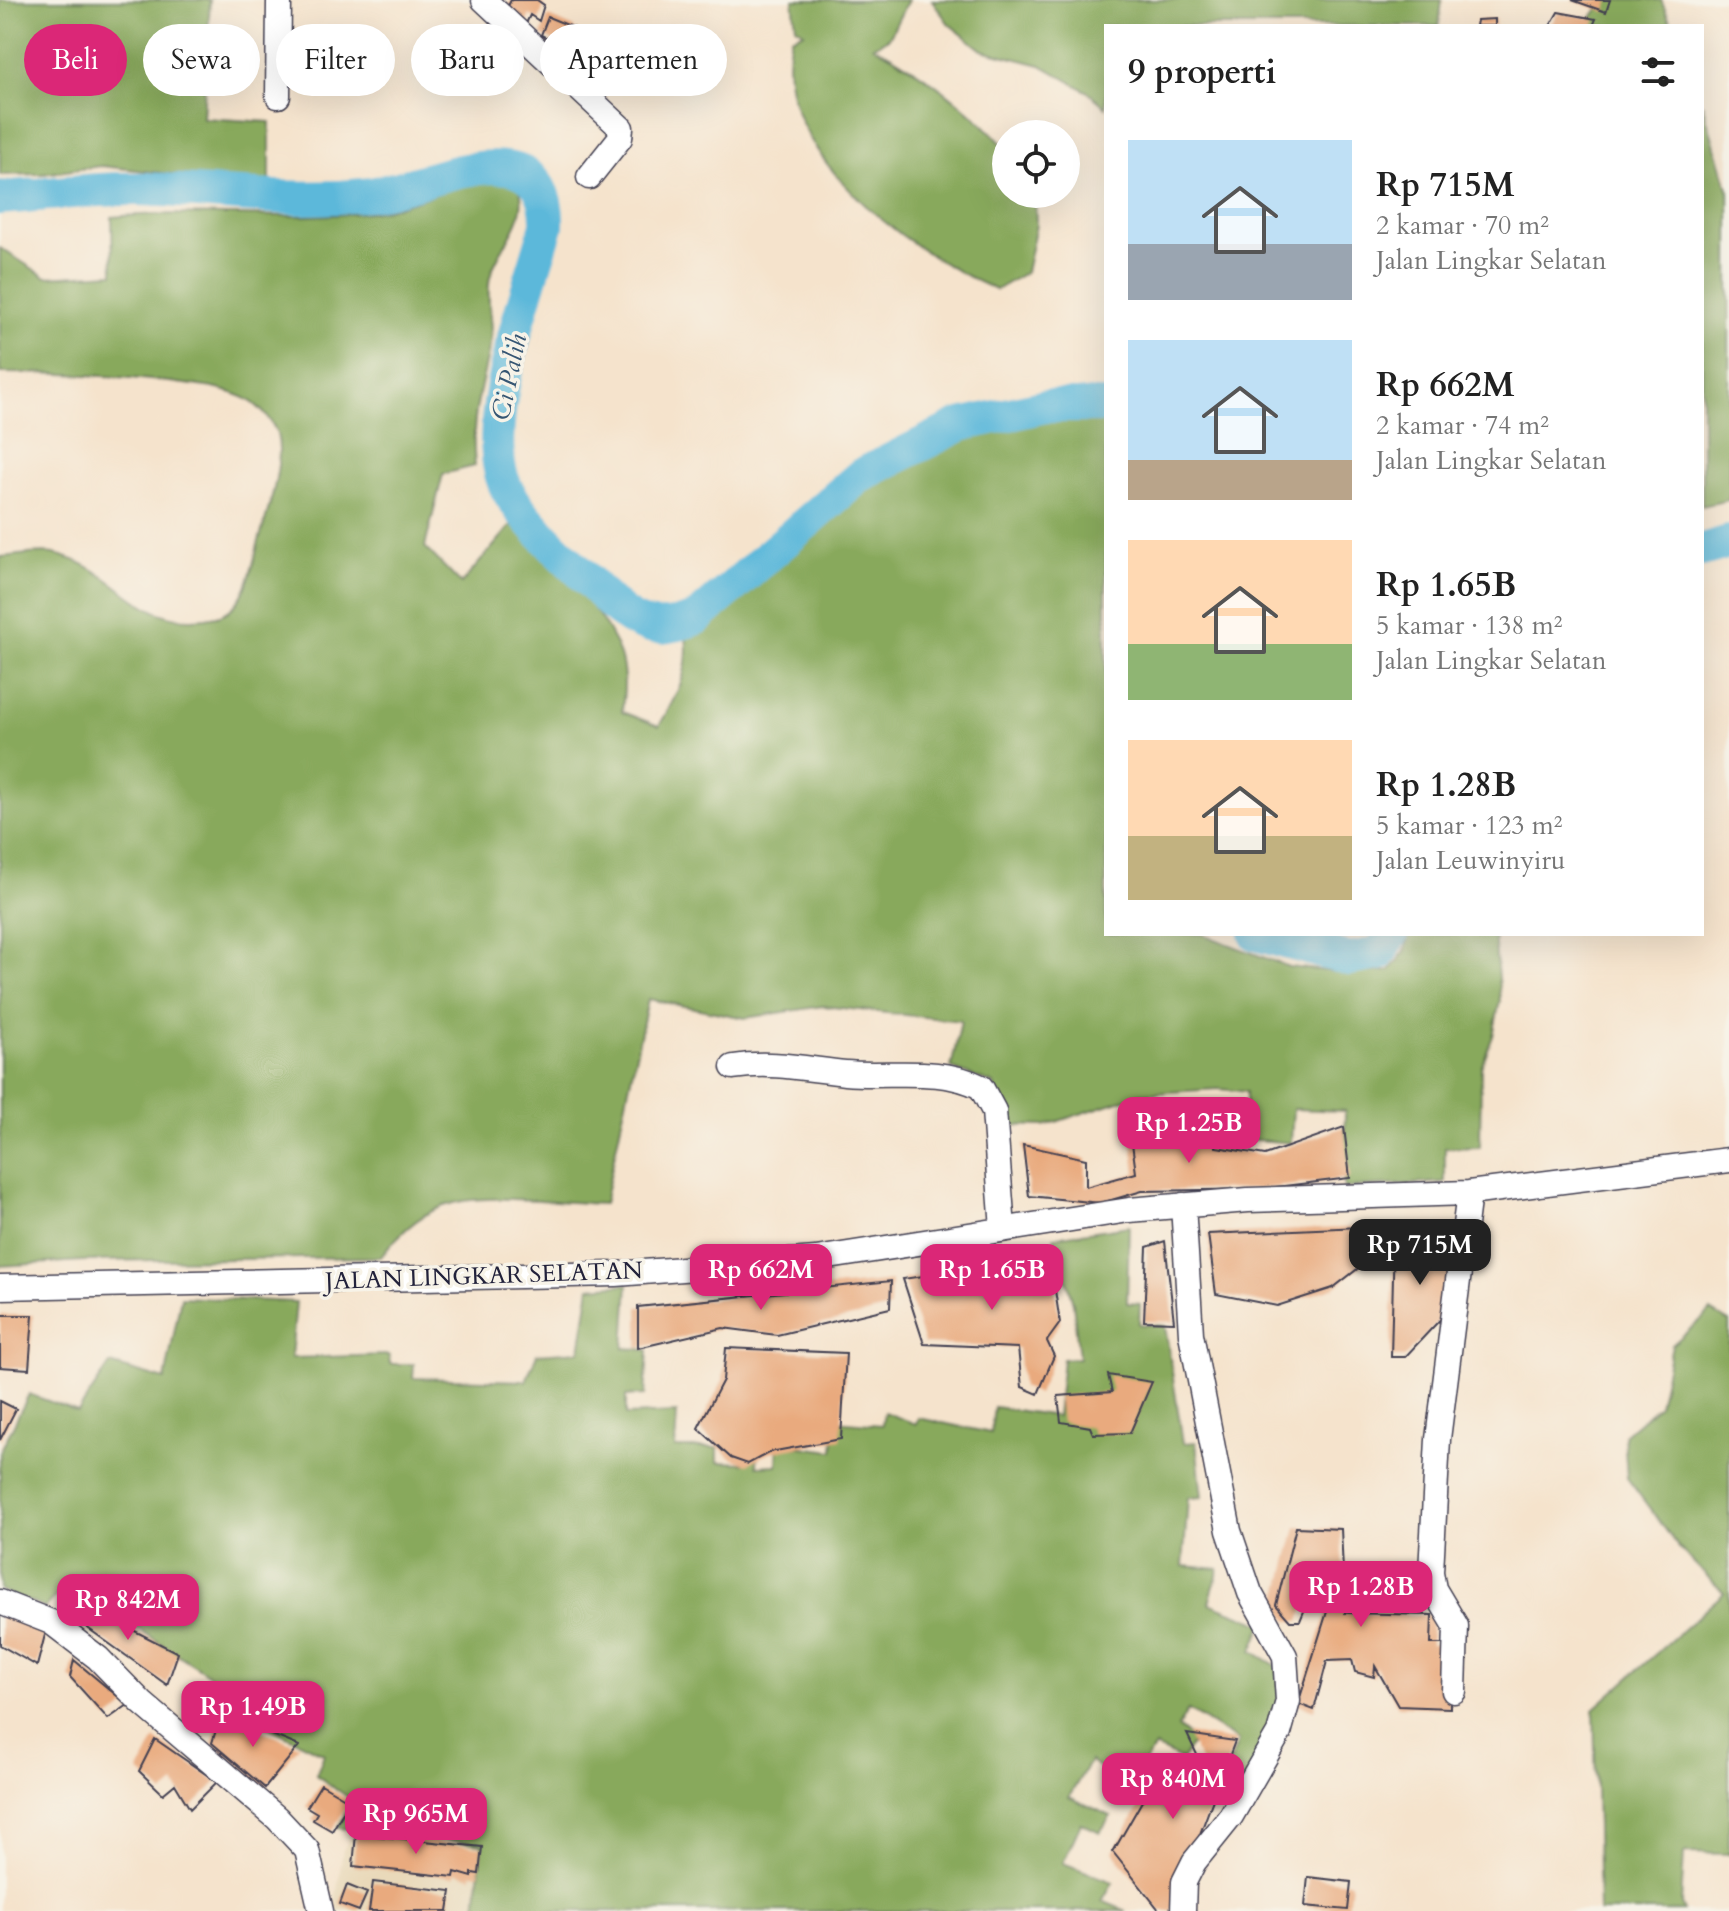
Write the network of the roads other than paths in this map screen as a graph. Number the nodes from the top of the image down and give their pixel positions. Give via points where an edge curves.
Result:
1 (279, 0) edge
2 (484, 0) edge
3 (279, 24) edge
4 (589, 177) dead end
5 (733, 1067) dead end
6 (1729, 1160) edge
7 (1469, 1193) junction
8 (1183, 1205) junction
9 (1003, 1229) junction
10 (0, 1287) edge
11 (0, 1602) edge
12 (1454, 1691) dead end
13 (321, 1911) edge
14 (1183, 1911) edge

1 - 3 street
2 - 4 street via 621,128 620,138
5 - 9 street via 782,1063 846,1073 948,1076 981,1087 994,1111
6 - 7 street, JALAN LINGKAR SELATAN
7 - 8 street, JALAN LINGKAR SELATAN
7 - 12 street via 1438,1439 1431,1572 1434,1589 1456,1626
8 - 9 street, JALAN LINGKAR SELATAN
8 - 14 street via 1191,1334 1229,1531 1250,1593 1285,1656 1288,1701 1279,1733 1231,1816 1194,1862 1184,1882
9 - 10 street, JALAN LINGKAR SELATAN via 816,1259 616,1274
11 - 13 street via 51,1622 86,1649 277,1818 307,1850

